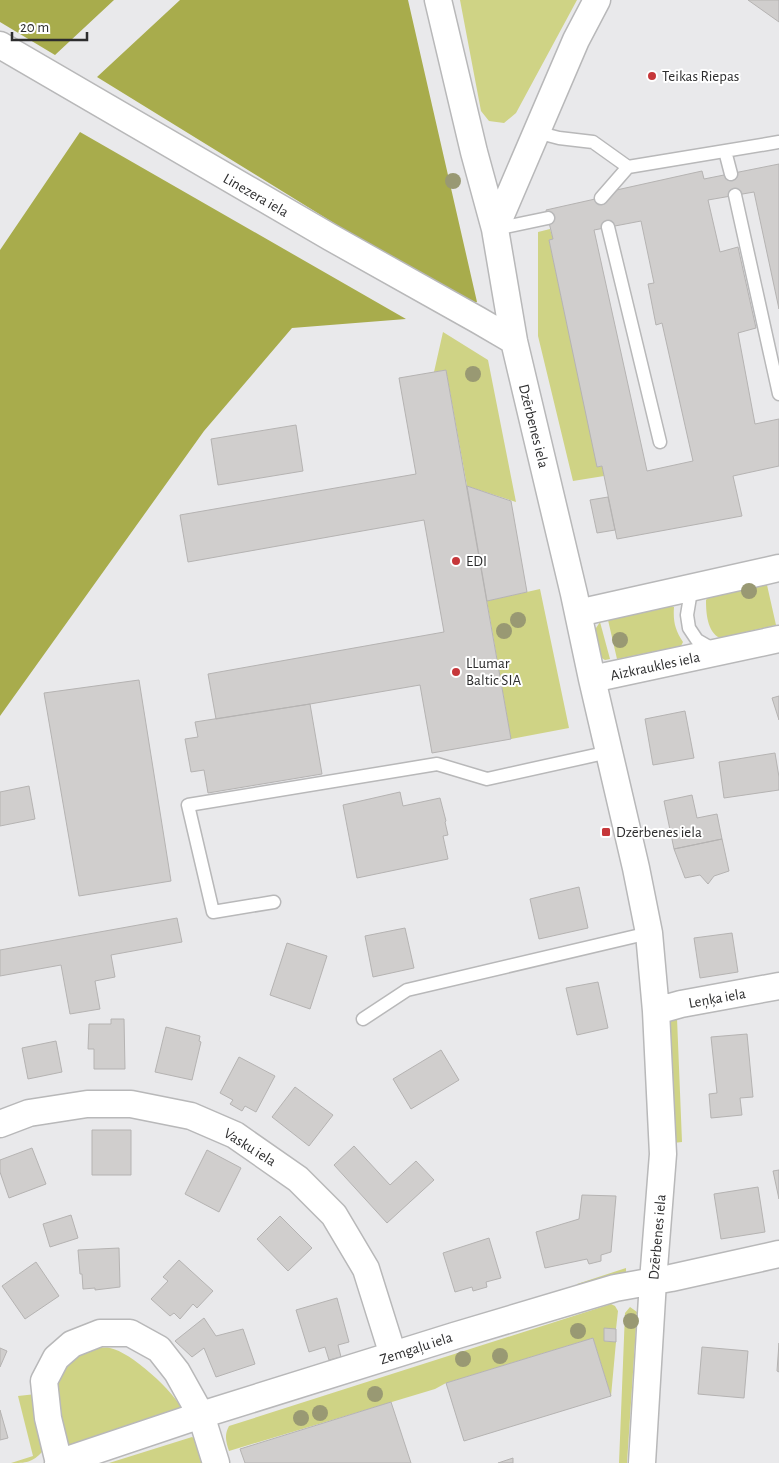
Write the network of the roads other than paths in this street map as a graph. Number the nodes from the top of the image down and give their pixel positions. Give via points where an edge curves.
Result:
1 (438, 0) edge
2 (597, 0) edge
3 (0, 46) edge
4 (536, 132) junction
5 (779, 142) edge
6 (725, 151) junction
7 (628, 167) junction
8 (731, 174) dead end
9 (736, 196) dead end
10 (601, 198) dead end
11 (548, 218) dead end
12 (608, 228) dead end
13 (494, 229) junction
14 (514, 341) junction
15 (779, 394) edge
16 (660, 442) dead end
17 (779, 568) edge
18 (700, 586) junction
19 (578, 614) junction
20 (779, 639) edge
21 (718, 652) junction
22 (592, 679) junction
23 (609, 752) junction
24 (274, 902) dead end
25 (649, 933) junction
26 (779, 986) edge
27 (656, 1011) junction
28 (363, 1020) dead end
29 (0, 1124) edge
30 (779, 1254) edge
31 (653, 1281) junction
32 (393, 1356) junction
33 (201, 1415) junction
34 (58, 1463) edge
35 (216, 1463) edge
36 (642, 1463) edge

1 - 13 street, Dzērbenes iela
2 - 4 street
3 - 14 street, Linezera iela
4 - 7 lane via 593,142
4 - 13 street
5 - 6 lane
6 - 7 lane
6 - 8 lane
7 - 10 lane
9 - 15 lane
11 - 13 lane
12 - 16 lane
13 - 14 street, Dzērbenes iela
14 - 19 street, Dzērbenes iela
17 - 18 street
18 - 19 street
18 - 21 lane, Aizkraukles iela via 690,597 689,628 697,640
19 - 22 street, Dzērbenes iela
20 - 21 street, Aizkraukles iela
21 - 22 street, Aizkraukles iela
22 - 23 street, Dzērbenes iela
23 - 24 lane via 487,779 437,764 188,805 213,912
23 - 25 street, Dzērbenes iela
25 - 27 street, Dzērbenes iela
25 - 28 lane via 407,990
26 - 27 street, Leņķa iela
27 - 31 street, Dzērbenes iela via 663,1154
29 - 32 street, Vasku iela via 29,1113 87,1104 131,1104 192,1116 235,1135 298,1179 334,1215 366,1269
30 - 31 street, Zemgaļu iela
31 - 32 street, Zemgaļu iela via 615,1288
31 - 36 street, Dzērbenes iela
32 - 33 street, Zemgaļu iela
33 - 34 street, Zemgaļu iela
33 - 34 street via 159,1349 130,1333 100,1333 72,1344 56,1358 44,1381
33 - 35 street

